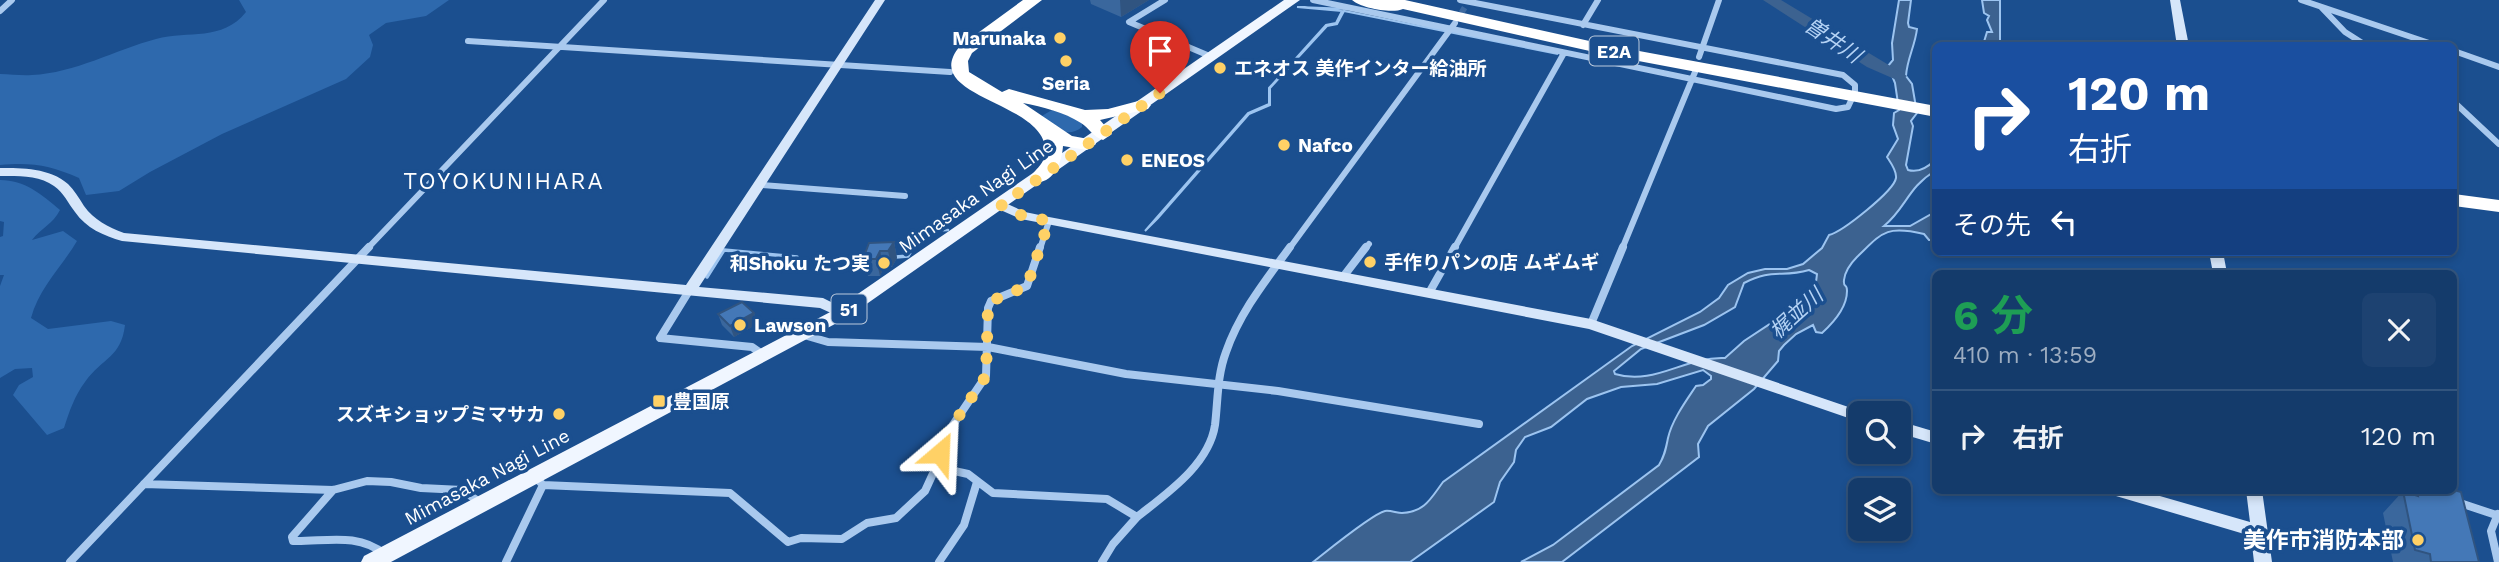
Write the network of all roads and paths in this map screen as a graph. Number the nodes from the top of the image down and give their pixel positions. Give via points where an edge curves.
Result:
1 (12, 0) edge
2 (604, 0) edge
3 (880, 0) edge
4 (1034, 0) edge
5 (1047, 0) edge
6 (1165, 0) edge
7 (1293, 0) edge
8 (1313, 0) edge
9 (1360, 0) edge
10 (1383, 0) edge
11 (1411, 0) edge
12 (1460, 0) edge
13 (1598, 0) edge
14 (1718, 0) edge
15 (2175, 0) edge
16 (2301, 0) edge
17 (1468, 3) edge
18 (2321, 6) junction
19 (0, 11) edge
20 (1583, 25) junction
21 (1452, 26) junction
22 (1513, 30) junction
23 (468, 41) dead end
24 (2182, 42) edge
25 (2361, 42) edge
26 (2426, 42) edge
27 (559, 47) junction
28 (1701, 49) junction
29 (2457, 52) edge
30 (1564, 53) junction
31 (1212, 57) junction
32 (1699, 57) dead end
33 (838, 66) junction
34 (2499, 68) edge
35 (950, 72) dead end
36 (1694, 76) junction
37 (1846, 92) junction
38 (1932, 103) edge
39 (1142, 105) junction
40 (2457, 105) edge
41 (1932, 111) edge
42 (1081, 116) junction
43 (1049, 131) junction
44 (1095, 139) junction
45 (2499, 144) edge
46 (0, 172) edge
47 (1041, 176) junction
48 (761, 185) junction
49 (2457, 191) edge
50 (905, 196) dead end
51 (2499, 197) edge
52 (2457, 200) edge
53 (1001, 205) junction
54 (2499, 206) edge
55 (1049, 221) junction
56 (1369, 244) dead end
57 (356, 261) junction
58 (1280, 264) junction
59 (1343, 277) junction
60 (689, 291) junction
61 (1429, 293) junction
62 (842, 313) junction
63 (1591, 324) junction
64 (804, 335) junction
65 (988, 347) junction
66 (764, 355) junction
67 (1217, 383) junction
68 (1848, 412) edge
69 (1479, 424) dead end
70 (1911, 431) edge
71 (1932, 437) edge
72 (936, 467) junction
73 (538, 481) junction
74 (976, 482) junction
75 (144, 484) junction
76 (333, 490) junction
77 (2130, 494) edge
78 (2254, 494) edge
79 (2447, 498) edge
80 (481, 504) junction
81 (2498, 515) edge
82 (1137, 517) junction
83 (2259, 531) junction
84 (378, 558) edge
85 (70, 562) edge
86 (506, 562) edge
87 (939, 562) edge
88 (1102, 562) edge
89 (2263, 562) edge
90 (2498, 562) edge

1 - 19 street
2 - 27 street
3 - 33 street
4 - 43 highway via 971,46 958,66 962,75
5 - 42 highway via 979,48 966,66 970,74 1008,94
6 - 31 street via 1129,22
7 - 31 main road, Mimasaka Nagi Line / 51
8 - 21 street
9 - 22 highway
10 - 22 highway, E2A
11 - 37 highway, E2A
12 - 17 street
13 - 20 street
14 - 28 street
15 - 24 street
16 - 18 street
17 - 20 street
18 - 25 street
18 - 26 street
20 - 28 street
21 - 30 street
21 - 58 street
22 - 37 highway, E2A
23 - 27 street
27 - 33 street
27 - 57 street
28 - 32 street
28 - 36 street via 1843,75 1856,92 1848,107 1836,109
29 - 34 street
30 - 36 street
30 - 61 street
31 - 39 main road, Mimasaka Nagi Line / 51
33 - 35 street
33 - 48 street
36 - 63 street
37 - 38 highway, E2A
37 - 41 highway, E2A
39 - 42 highway
39 - 44 main road, Mimasaka Nagi Line / 51
40 - 45 street
42 - 44 highway via 1095,122
43 - 44 highway via 1067,141
43 - 47 highway via 1053,158
44 - 47 main road, Mimasaka Nagi Line / 51
46 - 57 street via 57,182 99,228 122,237
47 - 53 main road, Mimasaka Nagi Line / 51
48 - 50 street
48 - 60 street
49 - 51 highway
52 - 54 highway
53 - 55 street
53 - 62 main road, Mimasaka Nagi Line / 51
55 - 58 street
55 - 65 street via 1027,286 991,301 988,307
56 - 59 street
57 - 60 street
57 - 75 street
58 - 59 street
58 - 67 street via 1235,329
59 - 61 street
60 - 62 street via 823,303
60 - 66 street via 660,338 752,348
61 - 63 street
62 - 64 main road, Mimasaka Nagi Line / 51
63 - 68 street
64 - 65 street via 828,342
64 - 66 main road, Mimasaka Nagi Line / 51
65 - 67 street via 1126,374
65 - 72 street via 986,376 944,438
66 - 73 main road, Mimasaka Nagi Line / 51
67 - 69 street
67 - 82 street via 1207,446 1180,484
70 - 71 street
72 - 73 street via 925,491 896,519 870,520 842,539 788,542 730,493
72 - 74 street via 968,474
73 - 80 main road, Mimasaka Nagi Line / 51
73 - 86 street
74 - 82 street via 1000,494 1107,499
74 - 87 street via 963,526
75 - 76 street
75 - 85 street
76 - 80 street via 366,481 391,482 462,490
76 - 84 street via 293,541 375,544
77 - 83 street
78 - 83 street
79 - 81 street
80 - 84 main road, Mimasaka Nagi Line / 51
81 - 90 street via 2491,522
82 - 88 street
83 - 89 street

